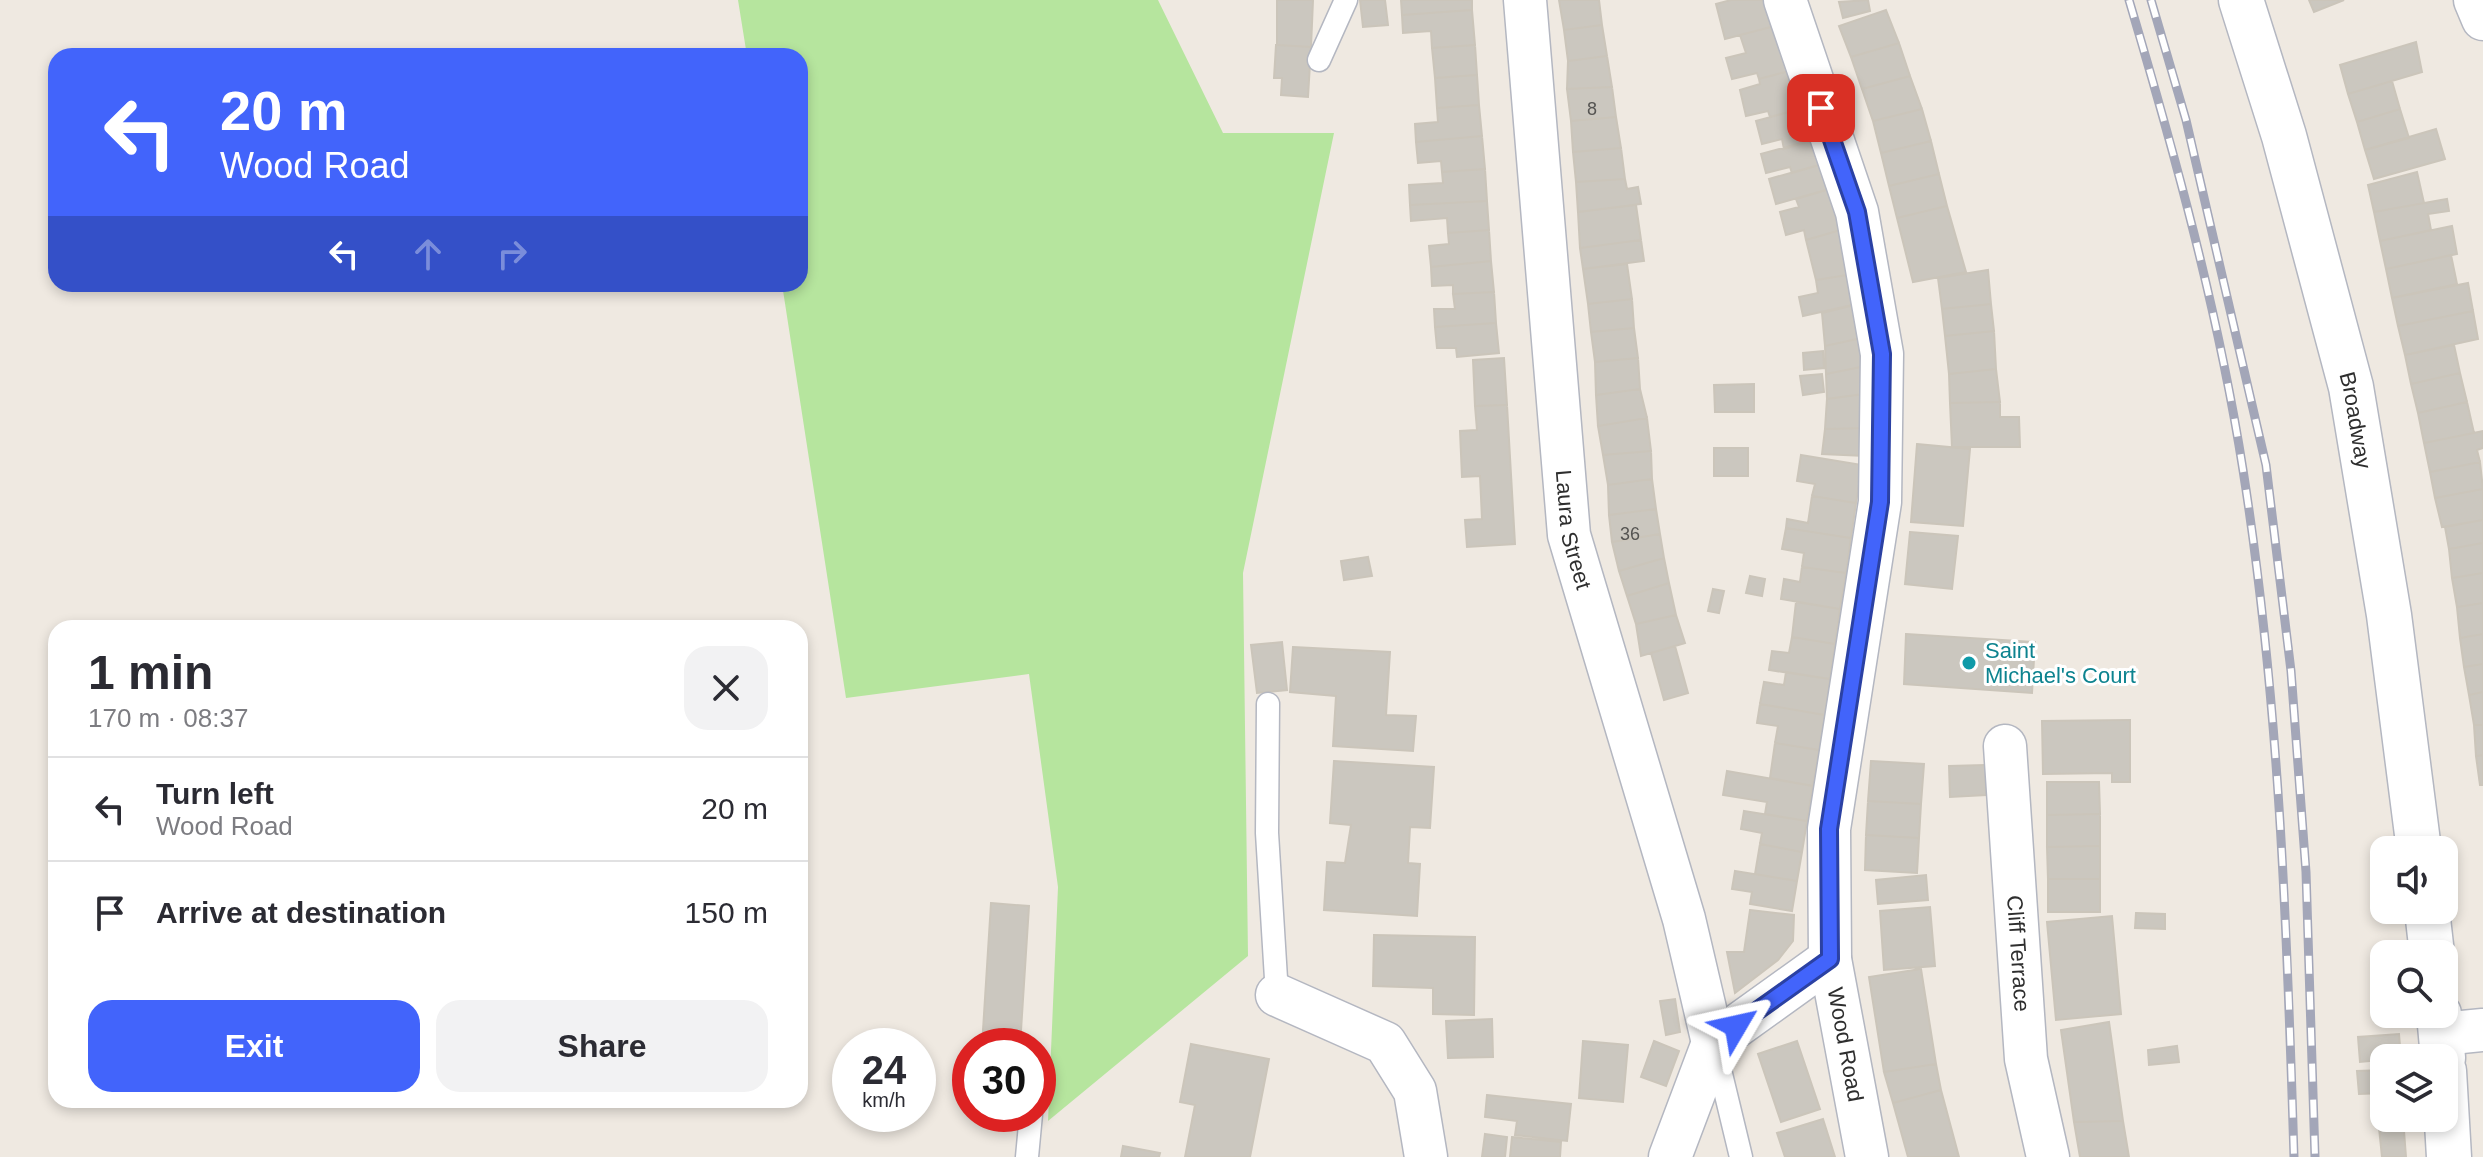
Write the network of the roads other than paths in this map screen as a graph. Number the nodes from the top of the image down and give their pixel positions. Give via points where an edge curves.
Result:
1 (1346, 0) edge
2 (1525, 0) edge
3 (1785, 0) edge
4 (2241, 0) edge
5 (2475, 0) edge
6 (2483, 19) edge
7 (1319, 60) dead end
8 (1268, 704) dead end
9 (2005, 746) dead end
10 (2417, 836) edge
11 (1830, 959) junction
12 (1277, 995) joint
13 (2450, 1041) edge
14 (1713, 1043) junction
15 (1029, 1132) edge
16 (1027, 1157) edge
17 (1426, 1157) edge
18 (1670, 1157) edge
19 (1741, 1157) edge
20 (1867, 1157) edge
21 (2048, 1157) edge
22 (2449, 1157) edge

1 - 7 lane
2 - 14 street, Laura Street via 1569,535 1684,919
3 - 11 street, Wood Road via 1857,212 1882,354 1880,502 1829,829
4 - 10 main road, Broadway via 2284,136 2351,387 2389,615
5 - 6 street
8 - 12 lane via 1267,833
9 - 21 street, Cliff Terrace via 2026,1059
11 - 14 street
11 - 20 street, Wood Road
12 - 17 street via 1385,1043 1415,1091
13 - 22 main road
14 - 18 street
14 - 19 lane
15 - 16 lane

